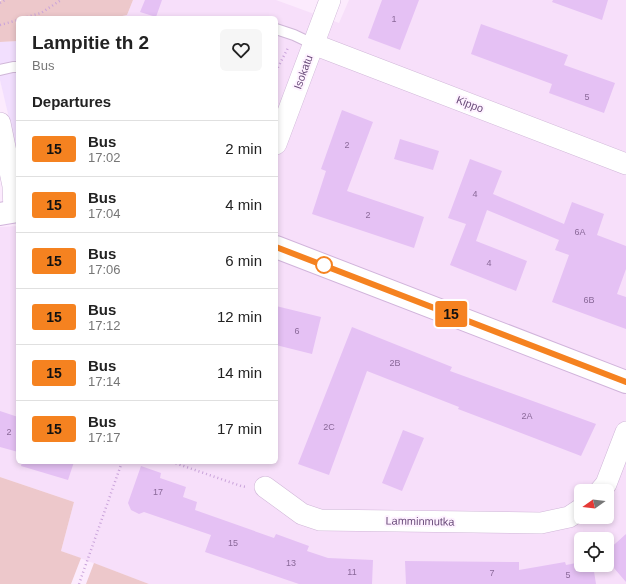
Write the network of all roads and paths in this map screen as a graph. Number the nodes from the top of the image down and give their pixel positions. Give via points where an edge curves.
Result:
1 (5, 0) edge
2 (61, 0) edge
3 (330, 0) edge
4 (0, 3) edge
5 (30, 16) edge
6 (16, 21) edge
7 (0, 25) edge
8 (278, 30) edge
9 (314, 44) junction
10 (16, 67) edge
11 (0, 70) edge
12 (0, 123) edge
13 (278, 139) edge
14 (626, 164) edge
15 (11, 212) edge
16 (278, 248) edge
17 (626, 382) edge
18 (626, 432) edge
19 (121, 464) edge
20 (178, 464) edge
21 (606, 484) edge
22 (265, 487) joint
23 (574, 514) edge
24 (79, 584) edge

1 - 4 path
2 - 5 path via 41,13
3 - 9 street, Isokatu
6 - 7 path
8 - 9 lane
9 - 13 street, Isokatu
9 - 14 street, Kippo
10 - 11 lane
12 - 15 street via 13,186
16 - 17 street
18 - 21 street
19 - 24 path
20 - 22 path via 241,486
22 - 23 street, Lamminmutka via 302,514 320,520 541,523

